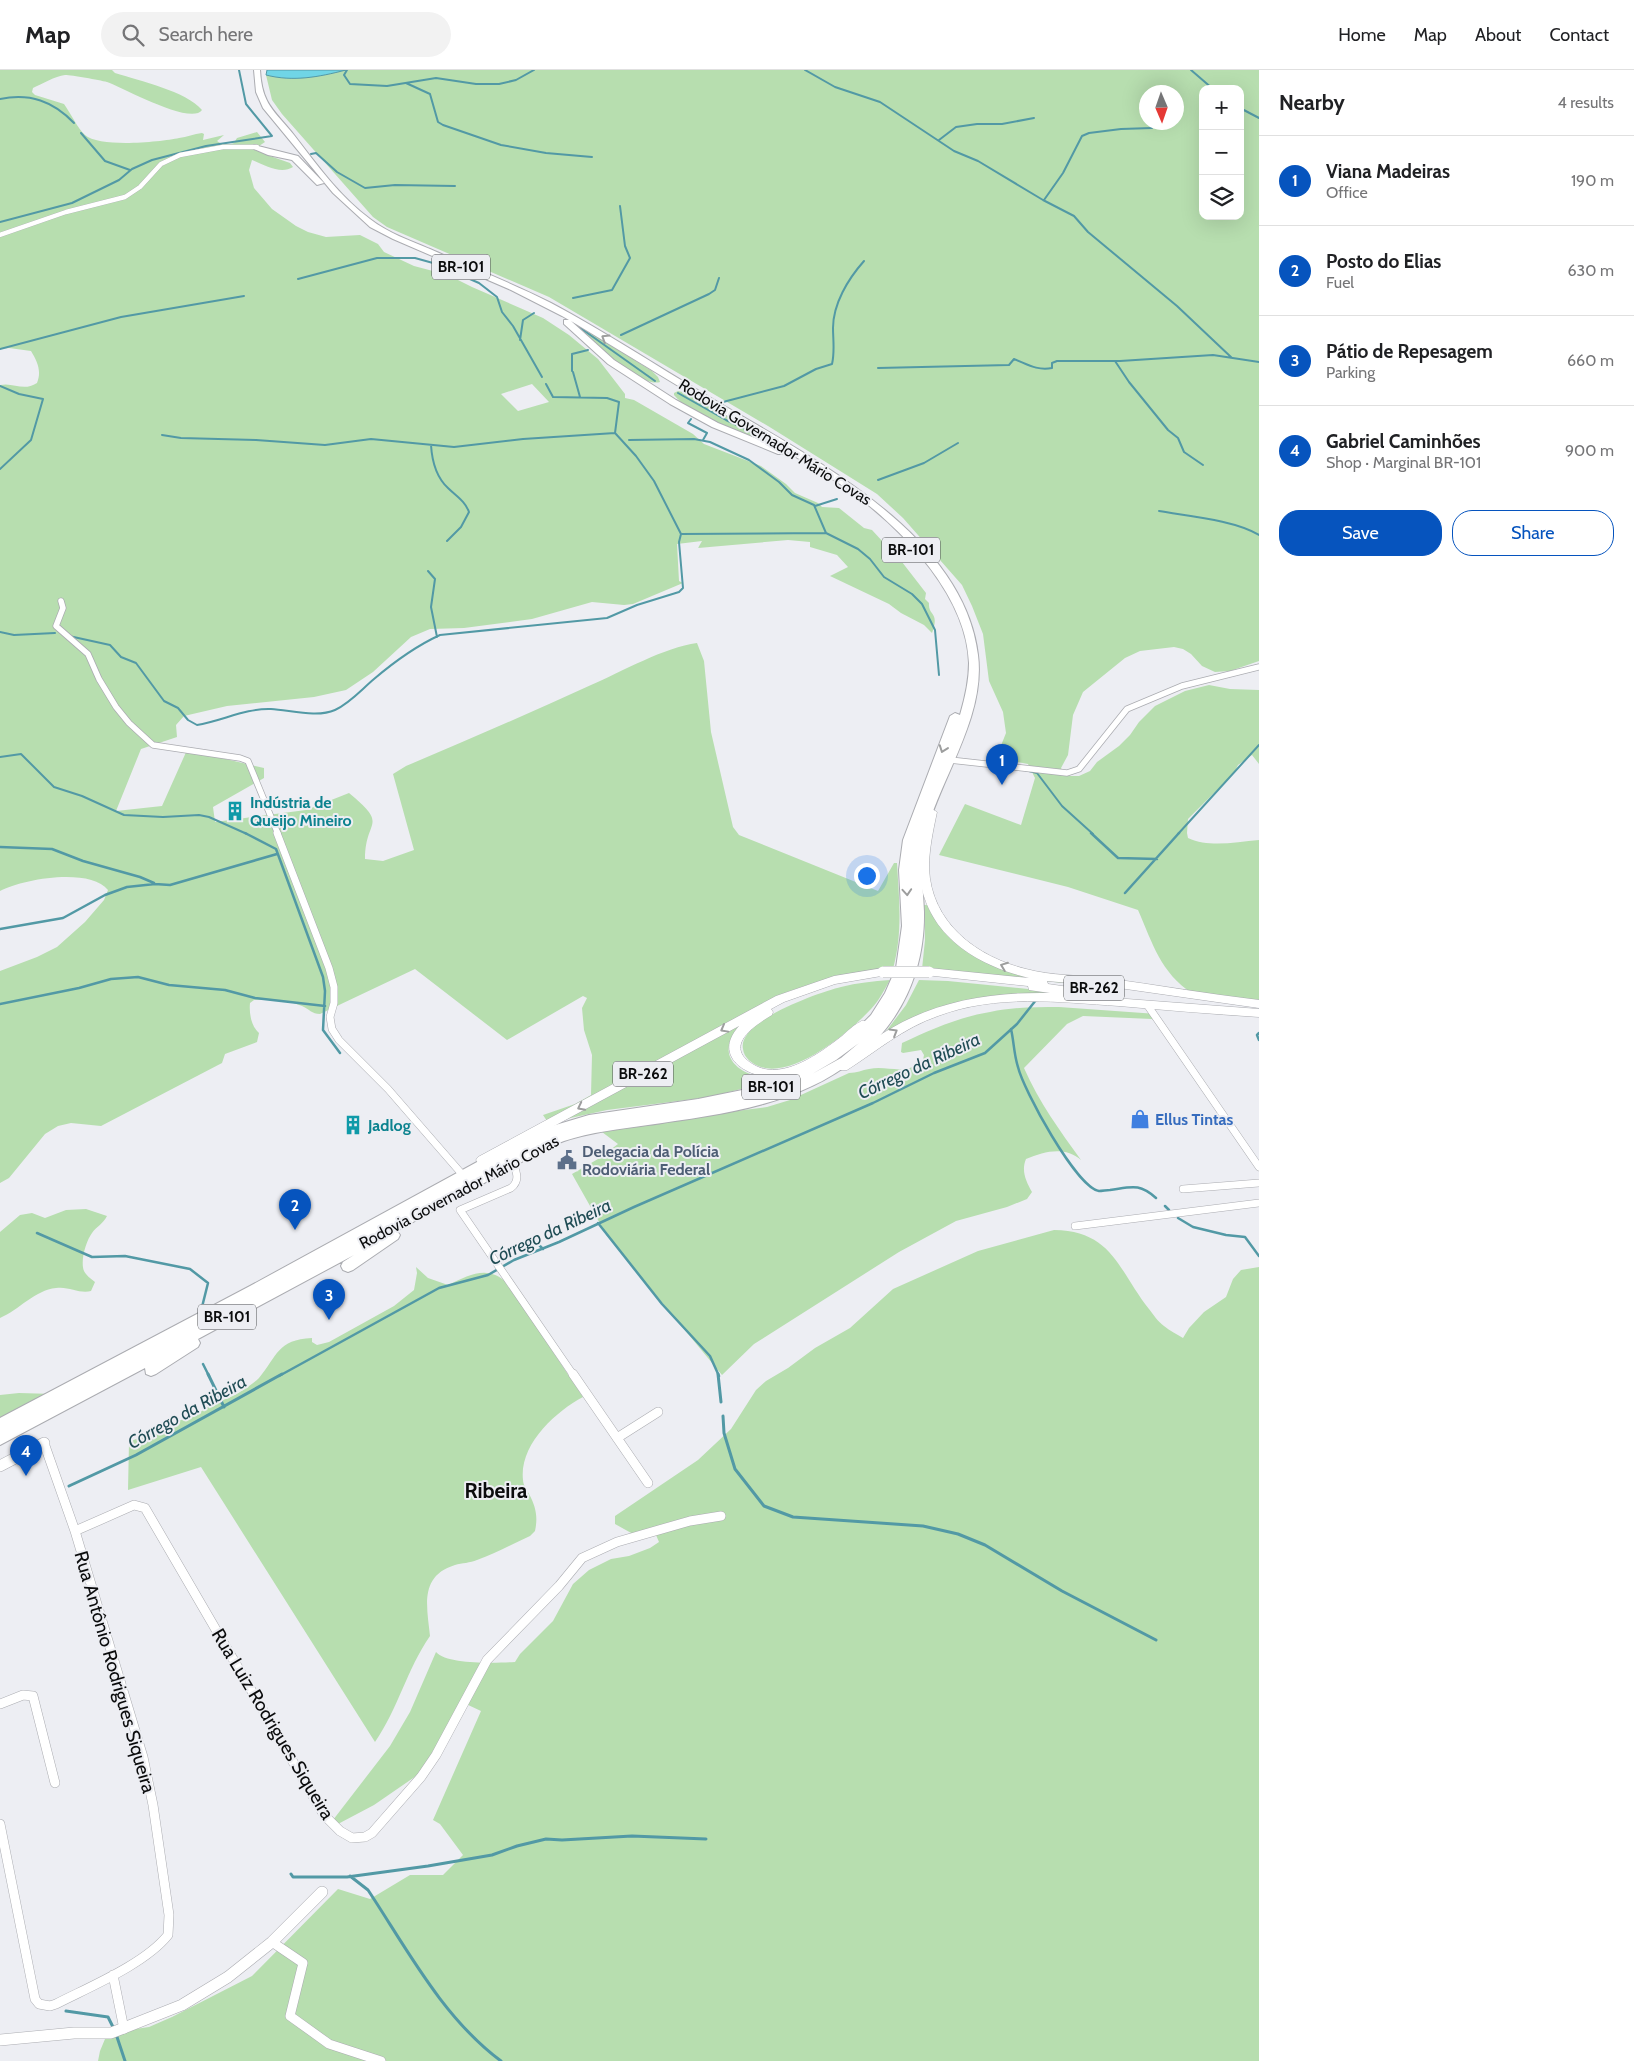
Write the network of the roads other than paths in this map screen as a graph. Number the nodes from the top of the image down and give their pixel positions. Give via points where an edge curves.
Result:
1 (251, 70) edge
2 (257, 70) edge
3 (272, 123) junction
4 (257, 147) junction
5 (324, 186) junction
6 (0, 235) edge
7 (629, 353) junction
8 (611, 362) junction
9 (722, 408) junction
10 (702, 419) junction
11 (61, 601) dead end
12 (1259, 667) edge
13 (950, 760) junction
14 (941, 781) junction
15 (884, 974) junction
16 (929, 974) junction
17 (892, 993) junction
18 (1259, 1005) edge
19 (1148, 1006) junction
20 (1259, 1012) edge
21 (807, 1083) junction
22 (512, 1160) junction
23 (1259, 1167) edge
24 (461, 1172) junction
25 (1259, 1183) edge
26 (1183, 1189) dead end
27 (453, 1194) junction
28 (415, 1204) junction
29 (1259, 1204) edge
30 (1075, 1226) dead end
31 (348, 1266) dead end
32 (252, 1304) junction
33 (151, 1370) dead end
34 (658, 1412) dead end
35 (0, 1425) edge
36 (0, 1438) edge
37 (617, 1438) junction
38 (44, 1443) joint
39 (0, 1466) edge
40 (648, 1483) dead end
41 (720, 1516) dead end
42 (75, 1531) junction
43 (0, 1704) edge
44 (55, 1783) dead end
45 (0, 1824) edge
46 (322, 1892) dead end
47 (272, 1942) junction
48 (113, 1975) junction
49 (118, 2031) junction
50 (0, 2040) edge
51 (381, 2061) edge

1 - 3 highway, Rodovia Governador Mário Covas / BR-101 via 254,99
7 -> 2 highway, Rodovia Governador Mário Covas / BR-101 via 552,307 394,237 368,221 313,165 262,102
3 - 4 highway via 284,144 274,151
3 - 5 highway, Rodovia Governador Mário Covas / BR-101
4 - 5 highway via 295,158
4 - 6 street via 238,144 172,158 160,165 131,194
5 - 8 highway, Rodovia Governador Mário Covas / BR-101 via 351,215 376,231 559,316
7 - 8 highway via 665,378 665,383 658,386 650,384
7 - 9 highway, Rodovia Governador Mário Covas / BR-101
8 - 10 highway, Rodovia Governador Mário Covas / BR-101
9 - 10 highway via 683,389 670,391 669,395 676,402
9 - 13 highway, Rodovia Governador Mário Covas / BR-101 via 865,496 907,536 953,594 968,629 974,668 972,688
10 -> 17 highway, Rodovia Governador Mário Covas / BR-101 via 795,459 860,499 926,568 958,618 965,643 965,687 908,840 905,870 907,942 902,968
11 - 24 street via 63,608 56,626 88,654 99,679 127,723 153,745 248,761 329,968 334,987 330,1017 332,1029
12 - 13 street via 1182,686 1127,709 1079,769 1067,773
13 - 14 highway, Rodovia Governador Mário Covas / BR-101
18 -> 14 highway, BR-262 via 1031,974 996,963 964,944 935,913 924,881 924,848
14 - 21 highway, Rodovia Governador Mário Covas / BR-101 via 920,832 916,852 918,938 915,960 904,992 885,1022 866,1042 835,1068
15 - 16 highway, BR-262
15 - 17 highway, BR-262 via 821,990 776,1008 738,1036 735,1045 739,1059 747,1067 769,1074 781,1074 808,1064 873,1016
15 -> 24 highway, BR-262 via 834,980 780,999
16 - 18 highway, BR-262
16 - 20 highway, BR-262
17 - 28 highway, Rodovia Governador Mário Covas / BR-101 via 854,1041 796,1078 727,1099 563,1126 525,1142
19 - 20 highway, BR-262
21 -> 19 highway, BR-262 via 842,1067 907,1025 965,1004 1034,997
19 - 23 street
21 - 22 highway, Rodovia Governador Mário Covas / BR-101 via 738,1106 580,1131 543,1144
22 - 27 highway, Rodovia Governador Mário Covas / BR-101
22 - 37 street via 518,1175 516,1184 460,1210
24 - 28 highway, BR-262
25 - 26 street
27 - 31 highway
27 - 32 highway, Rodovia Governador Mário Covas / BR-101
28 - 35 highway, Rodovia Governador Mário Covas / BR-101
29 - 30 street
32 - 33 highway
32 - 36 highway, Rodovia Governador Mário Covas / BR-101
34 - 37 street
37 - 40 street
38 - 39 street
38 - 42 street, Rua Antônio Rodrigues Siqueira
41 - 42 street, Rua Luiz Rodrigues Siqueira via 616,1542 582,1558 487,1660 421,1777 372,1833 366,1838 356,1839 348,1838 324,1815 145,1508 134,1505
42 - 48 street, Rua Antônio Rodrigues Siqueira via 149,1782 169,1915 168,1935 160,1944
43 - 44 street via 23,1695 33,1696
45 - 48 street via 35,1999 44,2006 56,2004
46 - 47 street
47 - 49 street via 228,1977 182,2005
47 - 51 street via 303,1963 290,2016 329,2044
48 - 49 street
49 - 50 street

